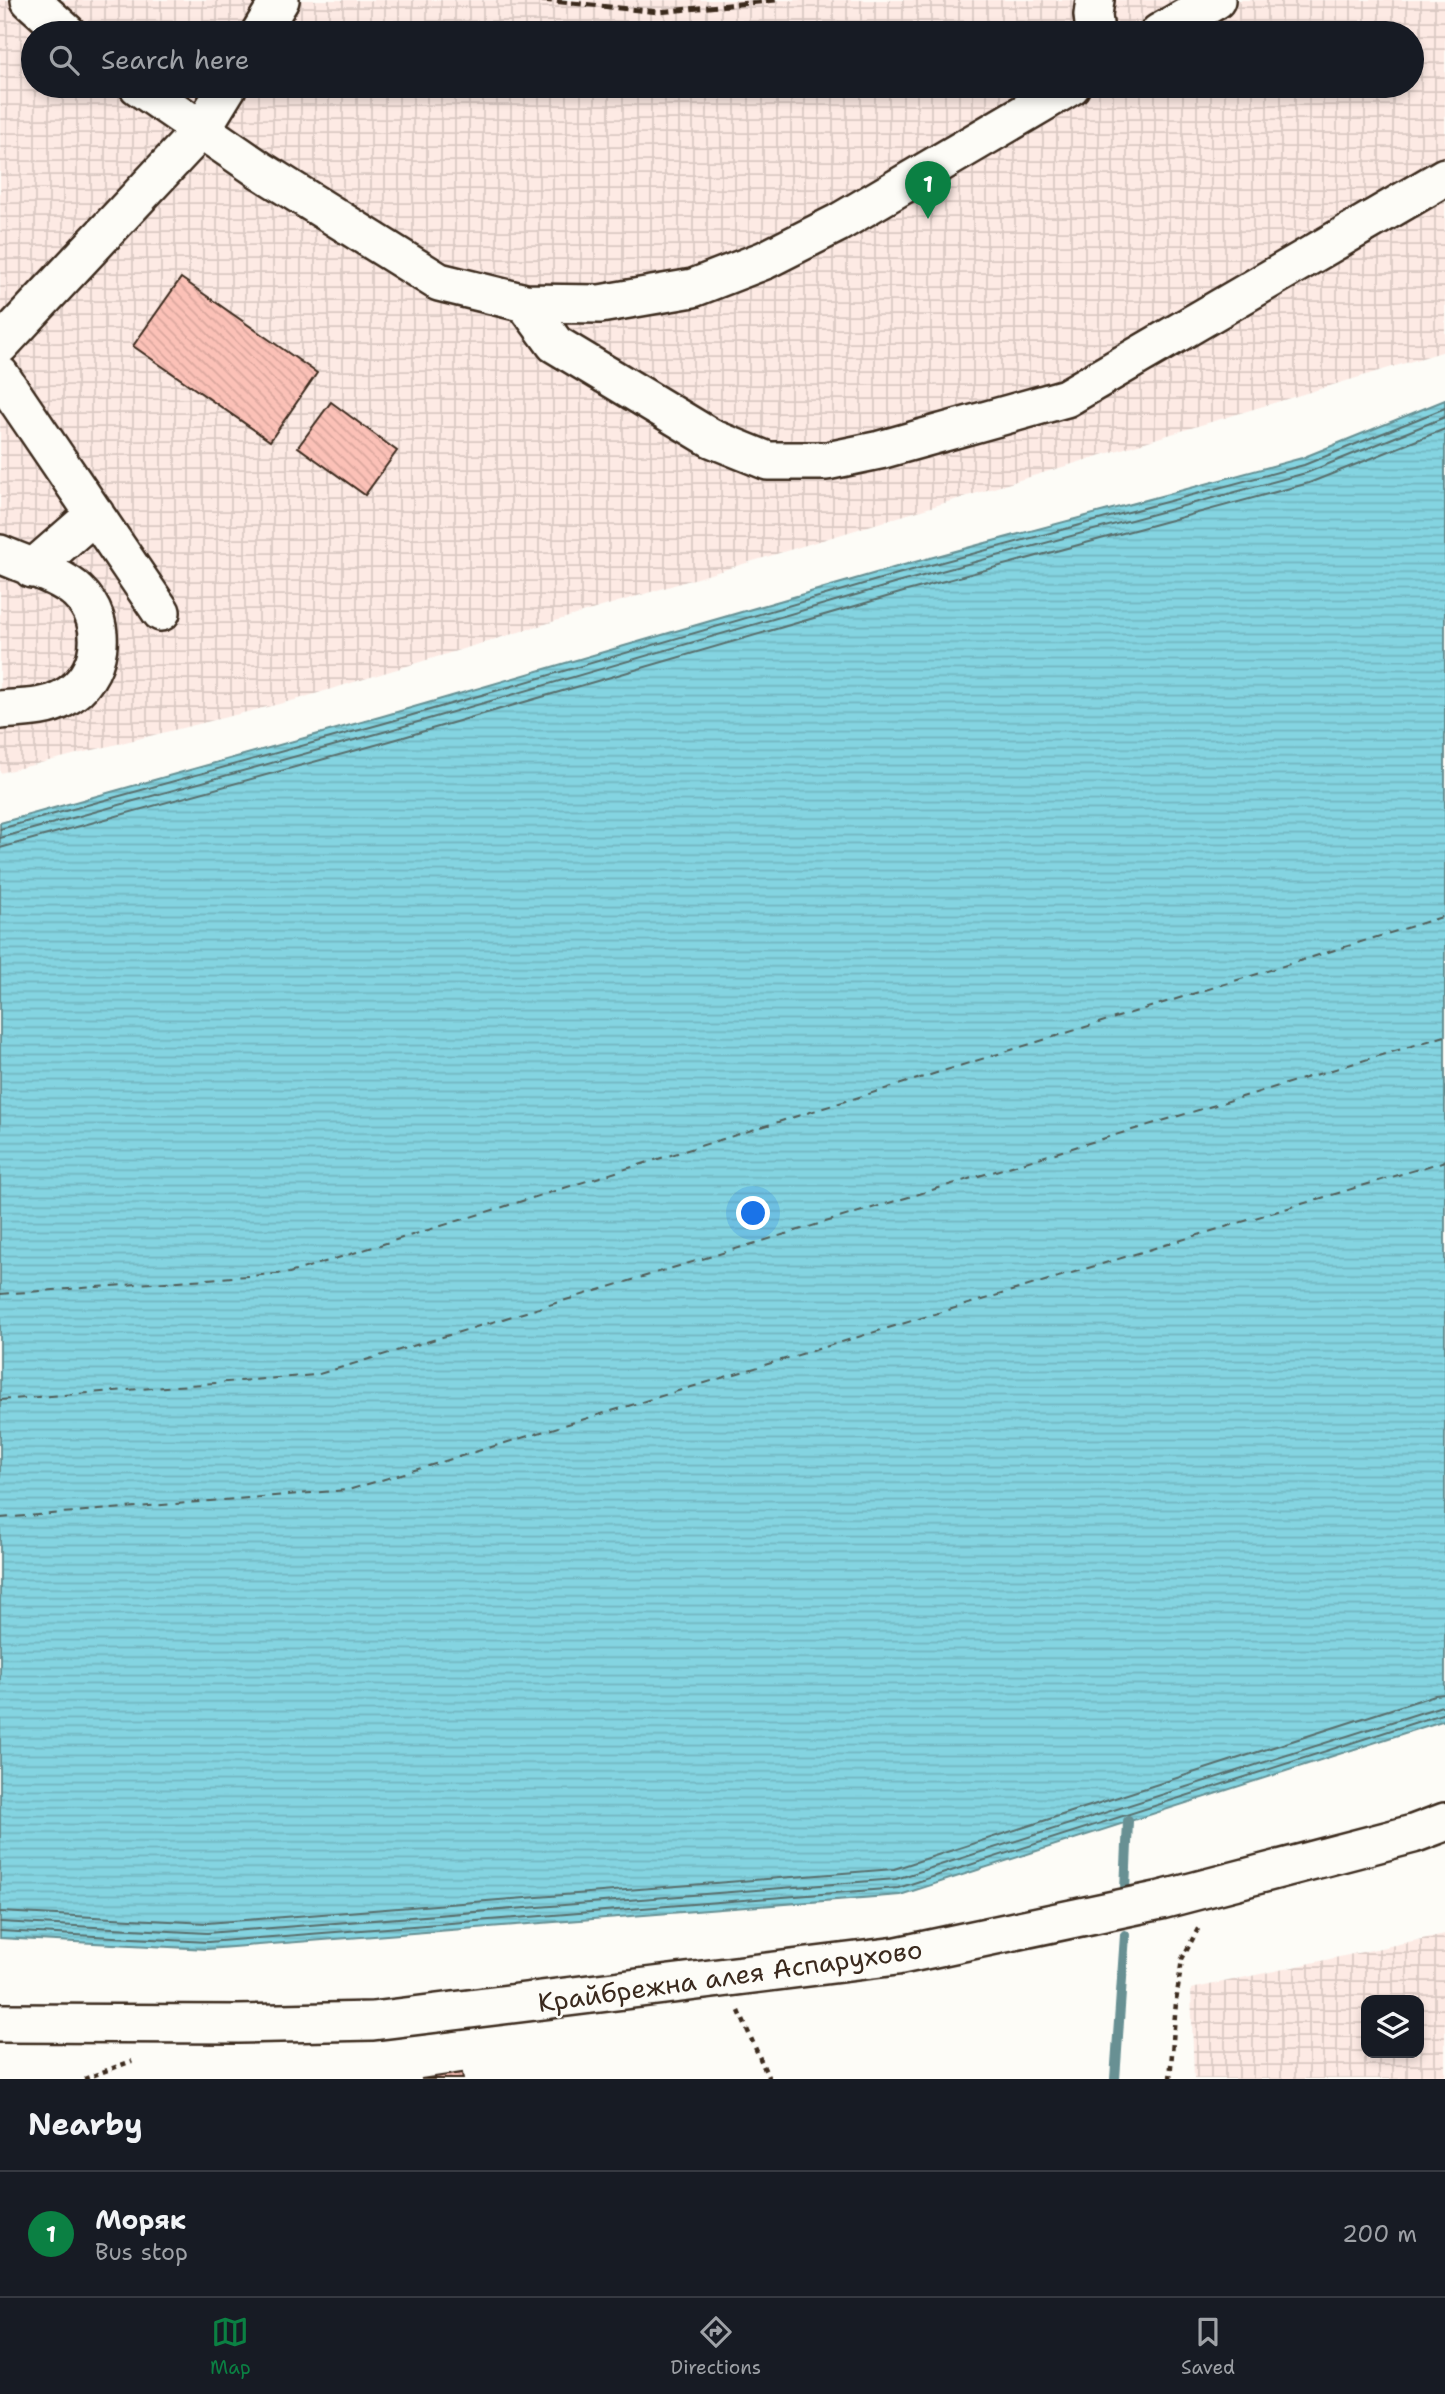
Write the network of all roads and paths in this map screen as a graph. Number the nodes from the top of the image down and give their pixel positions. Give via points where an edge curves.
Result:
1 (30, 0) edge
2 (280, 0) edge
3 (1095, 0) edge
4 (1216, 0) edge
5 (54, 21) edge
6 (267, 21) edge
7 (1094, 21) edge
8 (1179, 21) edge
9 (155, 98) edge
10 (221, 98) edge
11 (1051, 98) edge
12 (201, 130) junction
13 (1445, 177) edge
14 (525, 303) junction
15 (0, 345) edge
16 (0, 375) edge
17 (94, 514) junction
18 (16, 561) edge
19 (161, 612) dead end
20 (0, 710) edge
21 (1445, 1822) edge
22 (1229, 1882) junction
23 (724, 1978) junction
24 (0, 2023) edge
25 (769, 2079) edge
26 (1170, 2079) edge

1 - 5 street
2 - 6 street
3 - 7 street
4 - 8 street
9 - 12 street
10 - 12 street
11 - 14 street via 838,223 765,260 693,288 600,304
12 - 14 street via 439,282
12 - 15 street
13 - 14 street via 1066,398 827,461 768,460 711,438 555,344
16 - 17 street
17 - 18 street
17 - 19 street
18 - 20 street via 78,591 97,626 99,648 87,677 64,698 44,706
21 - 22 street, Крайбрежна алея Аспарухово
22 - 23 street, Крайбрежна алея Аспарухово via 897,1956
22 - 26 path via 1182,1959
23 - 24 street, Крайбрежна алея Аспарухово via 373,2021
23 - 25 path

